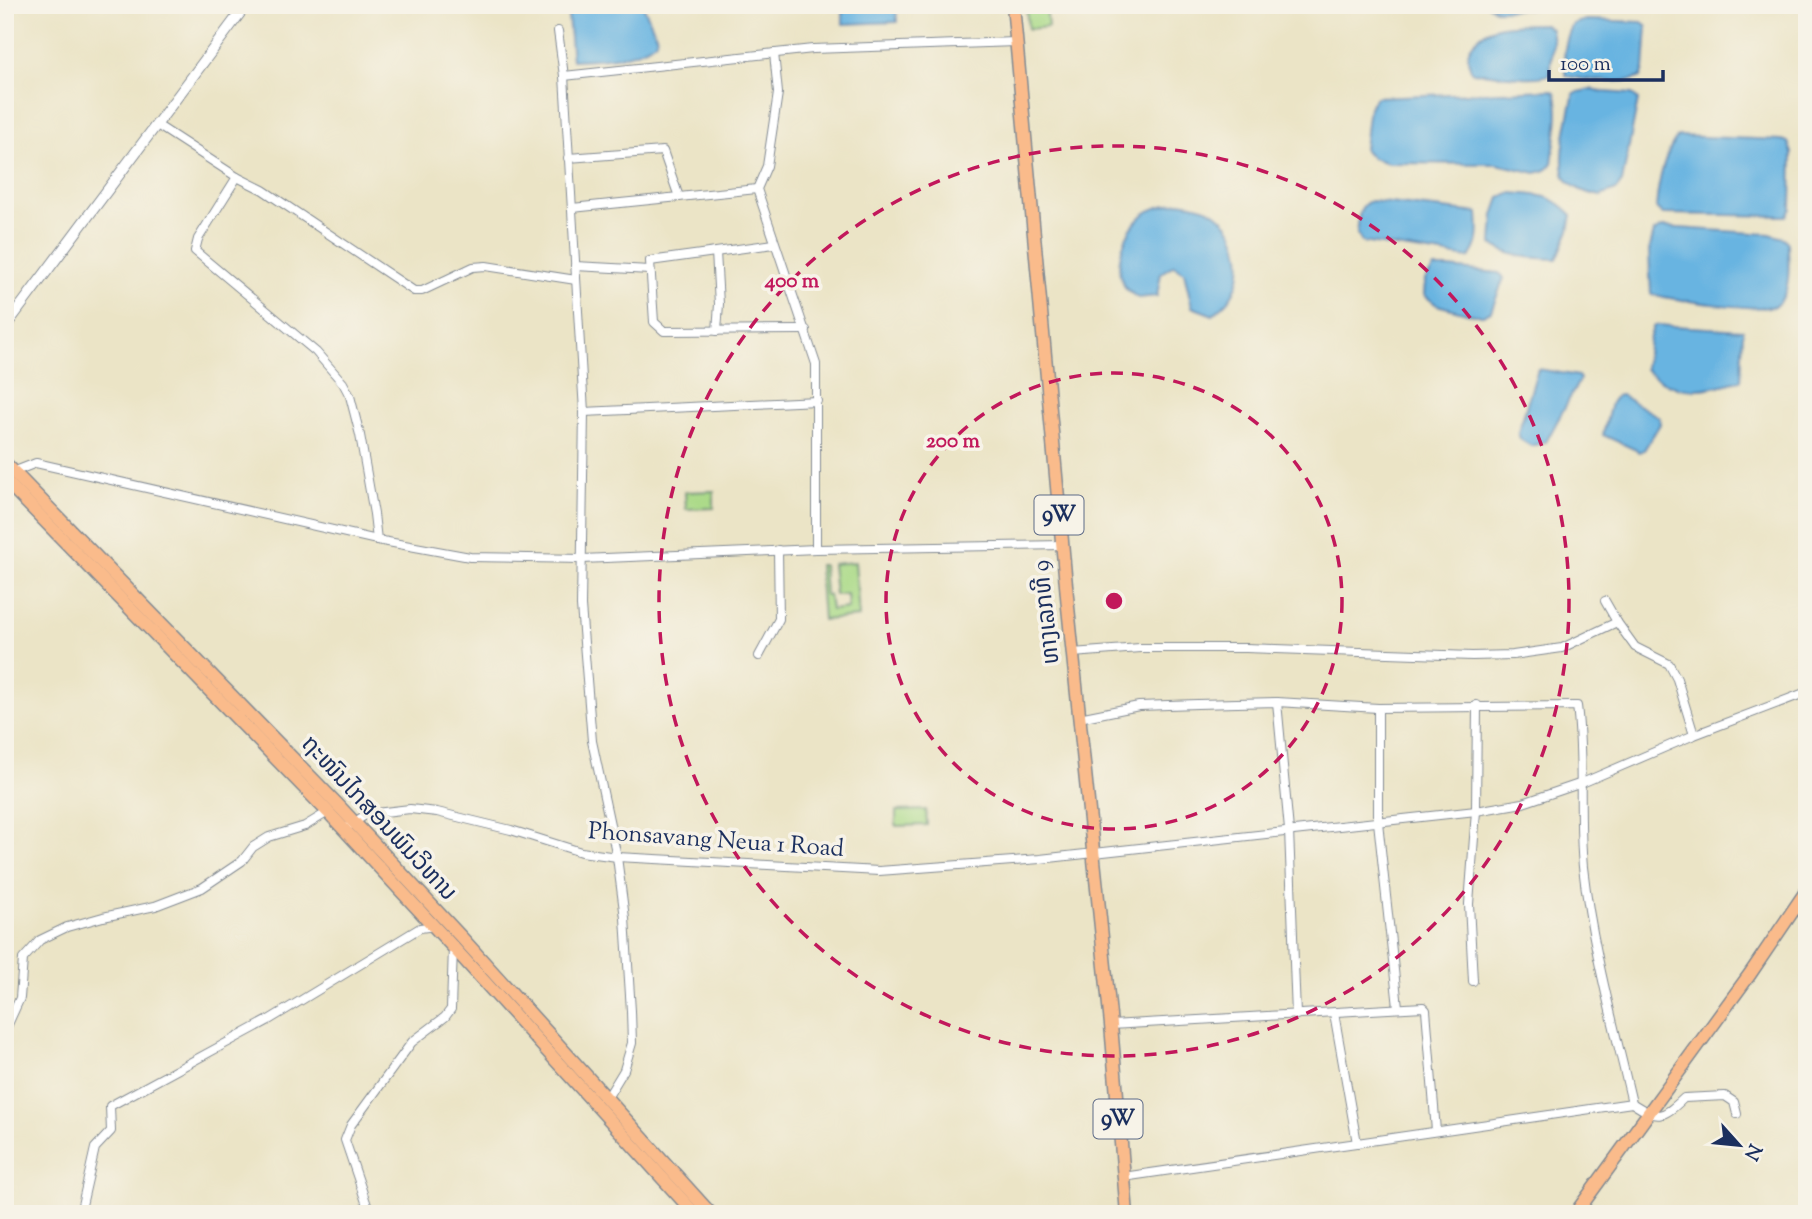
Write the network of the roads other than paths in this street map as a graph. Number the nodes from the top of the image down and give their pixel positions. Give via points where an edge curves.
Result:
1 (246, 5) edge
2 (1013, 5) edge
3 (558, 31) dead end
4 (1016, 42) junction
5 (774, 53) junction
6 (564, 76) junction
7 (157, 125) junction
8 (568, 158) junction
9 (237, 177) junction
10 (758, 189) junction
11 (679, 197) junction
12 (572, 208) junction
13 (774, 244) junction
14 (716, 252) junction
15 (575, 266) junction
16 (650, 270) junction
17 (576, 280) junction
18 (5, 327) edge
19 (806, 330) junction
20 (717, 331) junction
21 (817, 401) junction
22 (584, 412) junction
23 (8, 472) edge
24 (377, 540) junction
25 (1062, 545) junction
26 (816, 549) junction
27 (778, 550) junction
28 (582, 559) junction
29 (1605, 601) dead end
30 (1616, 622) junction
31 (1072, 653) junction
32 (759, 656) dead end
33 (1807, 692) edge
34 (1277, 702) junction
35 (1477, 705) junction
36 (1378, 708) junction
37 (1079, 718) junction
38 (1694, 736) junction
39 (1582, 783) junction
40 (1476, 811) junction
41 (328, 812) junction
42 (1378, 822) junction
43 (349, 826) junction
44 (1290, 830) junction
45 (1094, 852) junction
46 (617, 857) junction
47 (1807, 890) edge
48 (435, 926) junction
49 (453, 947) junction
50 (1473, 981) dead end
51 (1398, 1007) junction
52 (1334, 1013) junction
53 (1296, 1015) junction
54 (1111, 1025) junction
55 (5, 1031) edge
56 (607, 1098) junction
57 (1632, 1103) junction
58 (1647, 1112) junction
59 (1737, 1114) dead end
60 (1436, 1131) junction
61 (1357, 1143) junction
62 (1123, 1177) junction
63 (80, 1214) edge
64 (370, 1214) edge
65 (695, 1214) edge
66 (711, 1214) edge
67 (1127, 1214) edge
68 (1574, 1214) edge

1 - 7 street
2 - 4 main road, ທາງເລກທີ 9 / 9W
3 - 6 street
4 - 5 street
4 - 25 main road, ທາງເລກທີ 9 / 9W
5 - 6 street
5 - 10 street via 778,93 767,166
6 - 8 street
7 - 9 street
7 - 18 street
8 - 11 street via 663,152
8 - 12 street
9 - 17 street via 264,190 414,291 486,266
9 - 24 street via 195,251 316,352 344,383 360,435
10 - 11 street
10 - 13 street
11 - 12 street
12 - 15 street
13 - 14 street
13 - 19 street
14 - 16 street via 650,261
14 - 20 street
15 - 16 street
15 - 17 street
16 - 20 street via 653,322 664,331
17 - 22 street
19 - 20 street
19 - 21 street via 816,364
21 - 22 street
21 - 26 street
22 - 28 street
23 - 24 street via 36,463
23 - 41 main road, ຖະໜົນໄກສອນພົມວິຫານ
23 - 43 main road, ຖະໜົນໄກສອນພົມວິຫານ
24 - 28 street via 470,557
25 - 26 street
25 - 31 main road, ທາງເລກທີ 9 / 9W
26 - 27 street
27 - 28 street
27 - 32 street via 779,619
28 - 46 street via 581,606 592,741
29 - 30 street
30 - 31 street via 1562,648 1513,655 1246,648
30 - 38 street via 1636,647 1669,664
31 - 37 main road, ທາງເລກທີ 9 / 9W
33 - 38 street, Phonsavang Neua 1 Road
34 - 36 street
34 - 37 street via 1139,706
34 - 44 street
35 - 36 street
35 - 39 street via 1577,706
35 - 40 street
36 - 42 street
37 - 45 main road, ທາງເລກທີ 9 / 9W
38 - 39 street, Phonsavang Neua 1 Road
39 - 40 street, Phonsavang Neua 1 Road via 1523,803
39 - 57 street via 1583,862 1590,923
40 - 42 street, Phonsavang Neua 1 Road
40 - 50 street via 1469,904
41 - 43 main road, ຖະໜົນໄກສອນພົມວິຫານ
41 - 55 street via 253,847 202,888 155,906 103,916 40,940 23,959 20,998
42 - 44 street, Phonsavang Neua 1 Road
42 - 51 street
43 - 46 street, Phonsavang Neua 1 Road via 367,814 383,811 437,812 581,852
43 - 48 main road, ຖະໜົນໄກສອນພົມວິຫານ
43 - 56 main road, ຖະໜົນໄກສອນພົມວິຫານ
44 - 45 street, Phonsavang Neua 1 Road
44 - 53 street
45 - 46 street, Phonsavang Neua 1 Road via 878,871
45 - 54 main road, ທາງເລກທີ 9 / 9W
46 - 56 street via 632,1043 624,1070
47 - 58 main road
48 - 49 main road, ຖະໜົນໄກສອນພົມວິຫານ
48 - 63 street via 420,928 267,1021 110,1106 111,1131 95,1148
49 - 64 street via 451,1009 412,1042 351,1125 345,1140
49 - 65 main road, ຖະໜົນໄກສອນພົມວິຫານ
51 - 52 street
51 - 60 street via 1426,1010
52 - 53 street
52 - 61 street
53 - 54 street
54 - 62 main road, ທາງເລກທີ 9 / 9W
56 - 66 main road, ຖະໜົນໄກສອນພົມວິຫານ
57 - 58 street
57 - 60 street
58 - 59 street via 1663,1116 1684,1098 1725,1096 1734,1102
58 - 68 main road
60 - 61 street
61 - 62 street
62 - 67 main road, ທາງເລກທີ 9 / 9W

